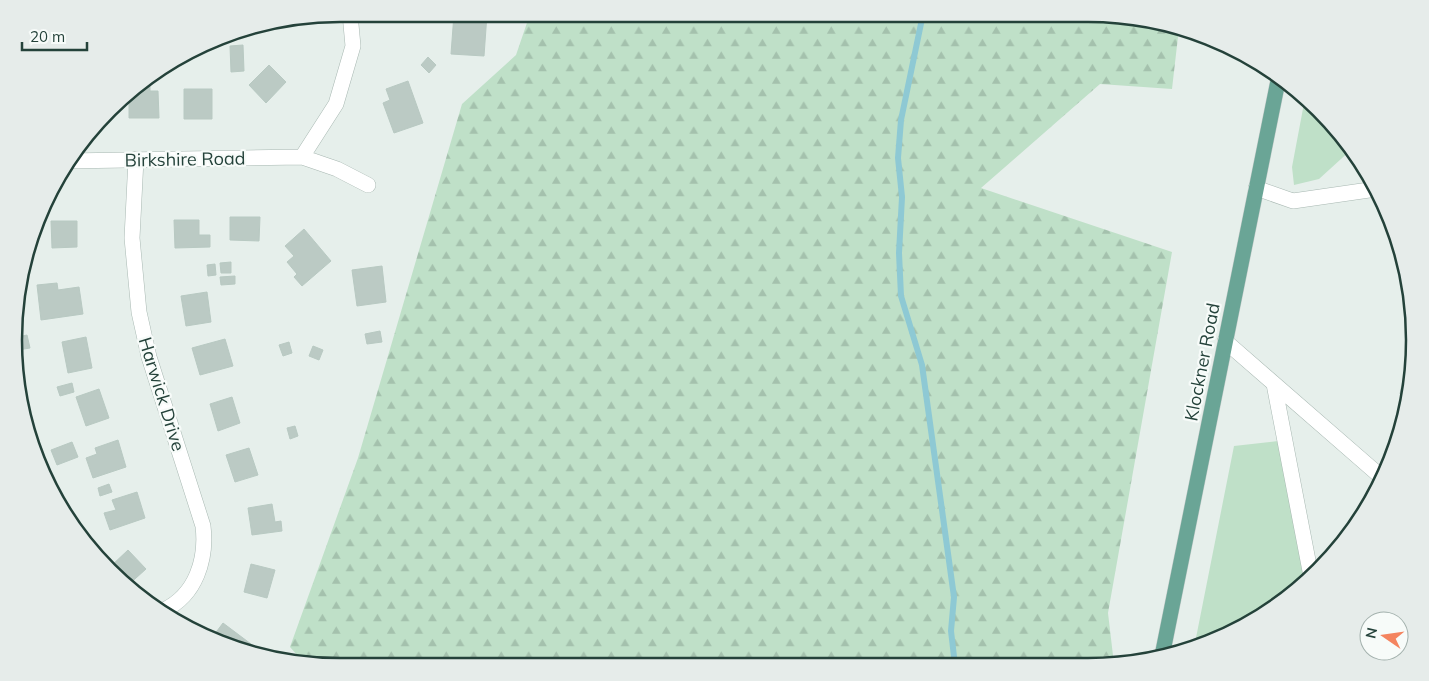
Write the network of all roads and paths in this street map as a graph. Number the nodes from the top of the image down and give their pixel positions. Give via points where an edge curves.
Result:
1 (351, 22) edge
2 (1277, 85) edge
3 (302, 157) junction
4 (136, 159) junction
5 (78, 161) edge
6 (368, 185) dead end
7 (1256, 188) junction
8 (1369, 190) edge
9 (1225, 341) junction
10 (1274, 384) junction
11 (1377, 473) edge
12 (1310, 568) edge
13 (168, 607) edge
14 (1163, 650) edge

1 - 3 street via 353,46 336,104
2 - 7 main road, Klockner Road
3 - 4 street, Birkshire Road
3 - 6 street, Birkshire Road via 338,169
4 - 5 street, Birkshire Road
4 - 13 street, Harwick Drive via 132,238 139,312 149,357 203,526 205,542 196,580 184,596
7 - 8 street via 1293,202
7 - 9 main road, Klockner Road
9 - 10 street
9 - 14 main road, Klockner Road
10 - 11 street
10 - 12 street

